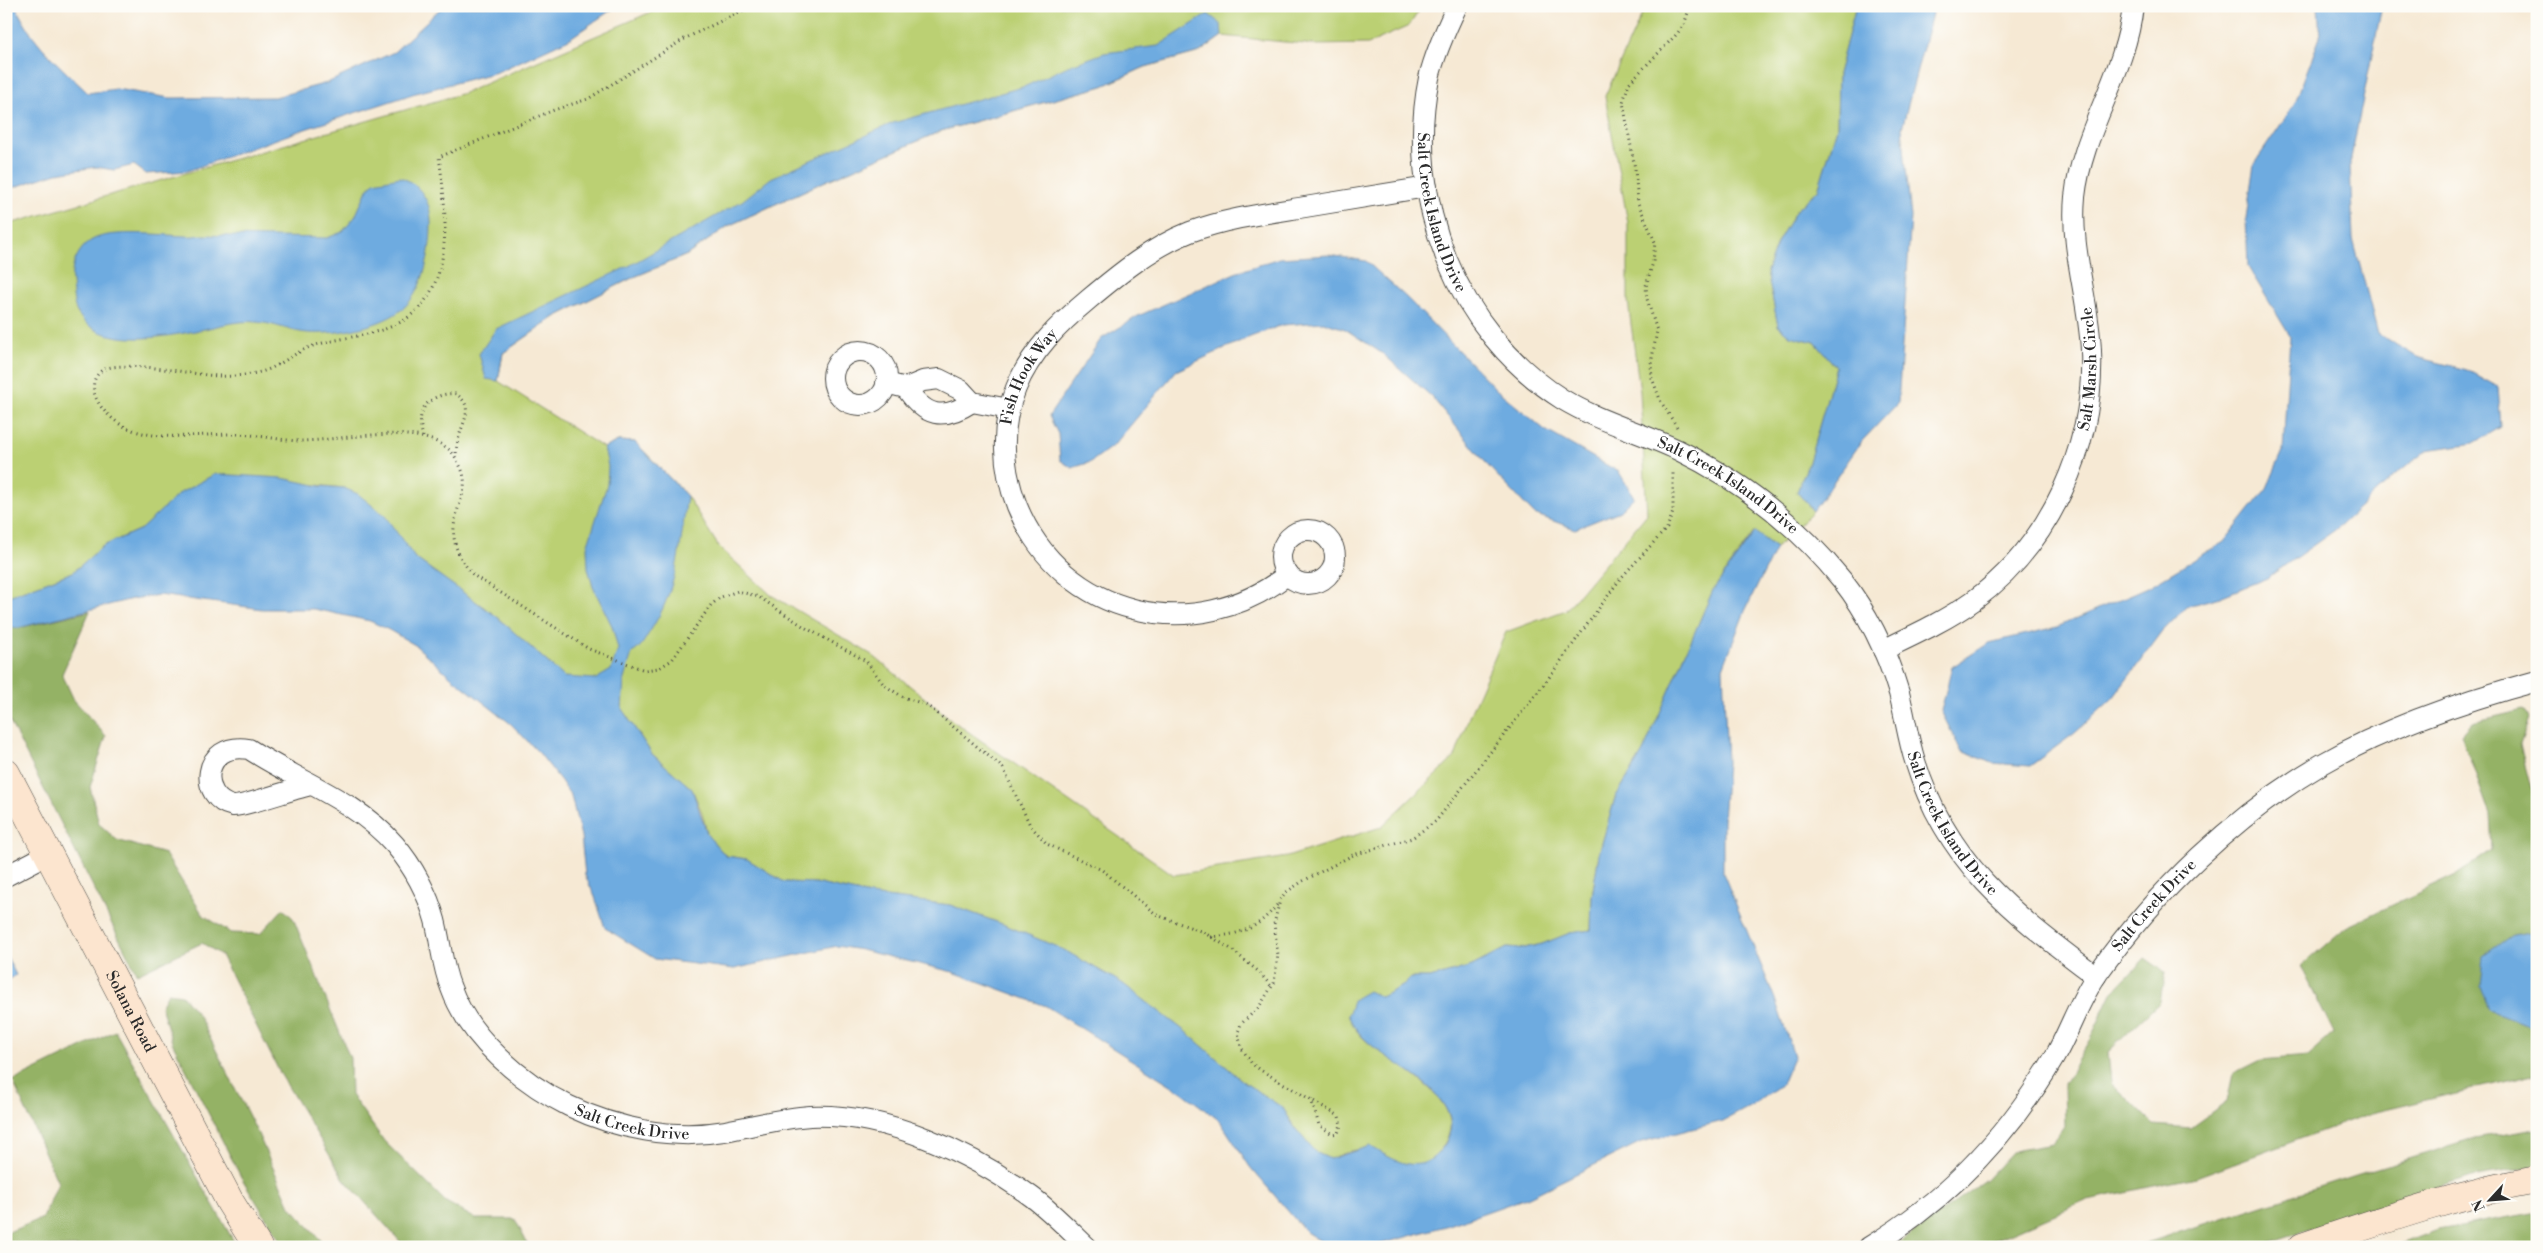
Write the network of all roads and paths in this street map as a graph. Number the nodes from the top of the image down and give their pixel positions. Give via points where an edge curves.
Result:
1 (752, 6) edge
2 (1456, 6) edge
3 (1690, 6) edge
4 (2133, 6) edge
5 (1427, 187) junction
6 (886, 383) dead end
7 (906, 388) junction
8 (972, 402) junction
9 (1009, 409) junction
10 (423, 437) junction
11 (1679, 451) junction
12 (456, 458) junction
13 (1288, 574) dead end
14 (1884, 650) junction
15 (2537, 681) edge
16 (6, 773) edge
17 (312, 785) dead end
18 (48, 854) junction
19 (6, 876) edge
20 (1278, 903) junction
21 (1211, 937) junction
22 (2096, 976) junction
23 (1272, 987) junction
24 (1311, 1099) junction
25 (2537, 1180) edge
26 (258, 1247) edge
27 (1088, 1247) edge
28 (1869, 1247) edge
29 (2302, 1247) edge

1 - 10 path via 686,38 588,98 439,157 446,219 436,284 411,316 394,326 310,347 266,371 220,376 164,368 113,366 95,377 93,387 102,408 117,422 143,435 156,437 231,434 299,441 371,435
2 - 5 street, Salt Creek Island Drive via 1438,48 1425,103
3 - 11 path via 1684,25 1629,83 1623,102 1638,203 1655,242 1646,286 1657,331 1652,378 1660,402 1683,439
4 - 14 street, Salt Marsh Circle via 2116,75 2086,145 2075,198 2075,239 2091,352 2090,385 2082,435 2066,483 2032,542 1998,580 1973,601 1935,625
5 - 9 street, Fish Hook Way via 1231,219 1188,233 1148,253 1095,294 1046,339 1029,362
5 - 11 street, Salt Creek Island Drive via 1443,255 1483,326 1506,354 1564,400
6 - 7 street
7 - 8 street via 939,379 961,390
7 - 8 street via 918,404 938,415 953,412
8 - 9 street
9 - 13 street, Fish Hook Way via 1004,441 1006,469 1021,516 1048,556 1092,593 1121,606 1172,616 1227,607 1260,593
10 - 12 path via 446,447
10 - 12 path via 420,419 424,407 442,394 456,394 465,403 467,411
11 - 14 street, Salt Creek Island Drive via 1723,475 1793,528 1844,583
11 - 20 path via 1672,478 1674,512 1667,528 1620,580 1545,683 1436,820 1412,838 1353,855 1303,881 1285,892
12 - 21 path via 466,483 454,520 454,536 464,565 487,585 589,649 645,670 659,668 672,660 711,605 721,597 738,591 759,597 866,661 884,686 902,697 927,705 1003,768 1030,825 1047,844 1102,870 1157,915
14 - 22 street, Salt Creek Island Drive via 1899,692 1915,761 1946,832 1990,890 2028,925
15 - 22 street, Salt Creek Drive via 2486,694 2374,737 2283,790 2189,867 2146,912
16 - 18 street, Solana Road
17 - 27 street, Salt Creek Drive via 370,820 396,846 428,898 451,989 464,1015 509,1065 540,1089 600,1119 659,1132 723,1131 811,1116 875,1123 941,1146 995,1173 1032,1197
18 - 19 street
18 - 26 street, Solana Road via 230,1202
20 - 21 path via 1252,929
20 - 23 path via 1274,924 1277,970
21 - 23 path via 1259,972
22 - 28 street, Salt Creek Drive via 2034,1090 2004,1131 1934,1203
23 - 24 path via 1259,1007 1241,1024 1238,1032 1241,1047 1257,1068
24 - 24 path via 1339,1116 1341,1125 1338,1133 1332,1134 1319,1125
25 - 29 street via 2433,1203

